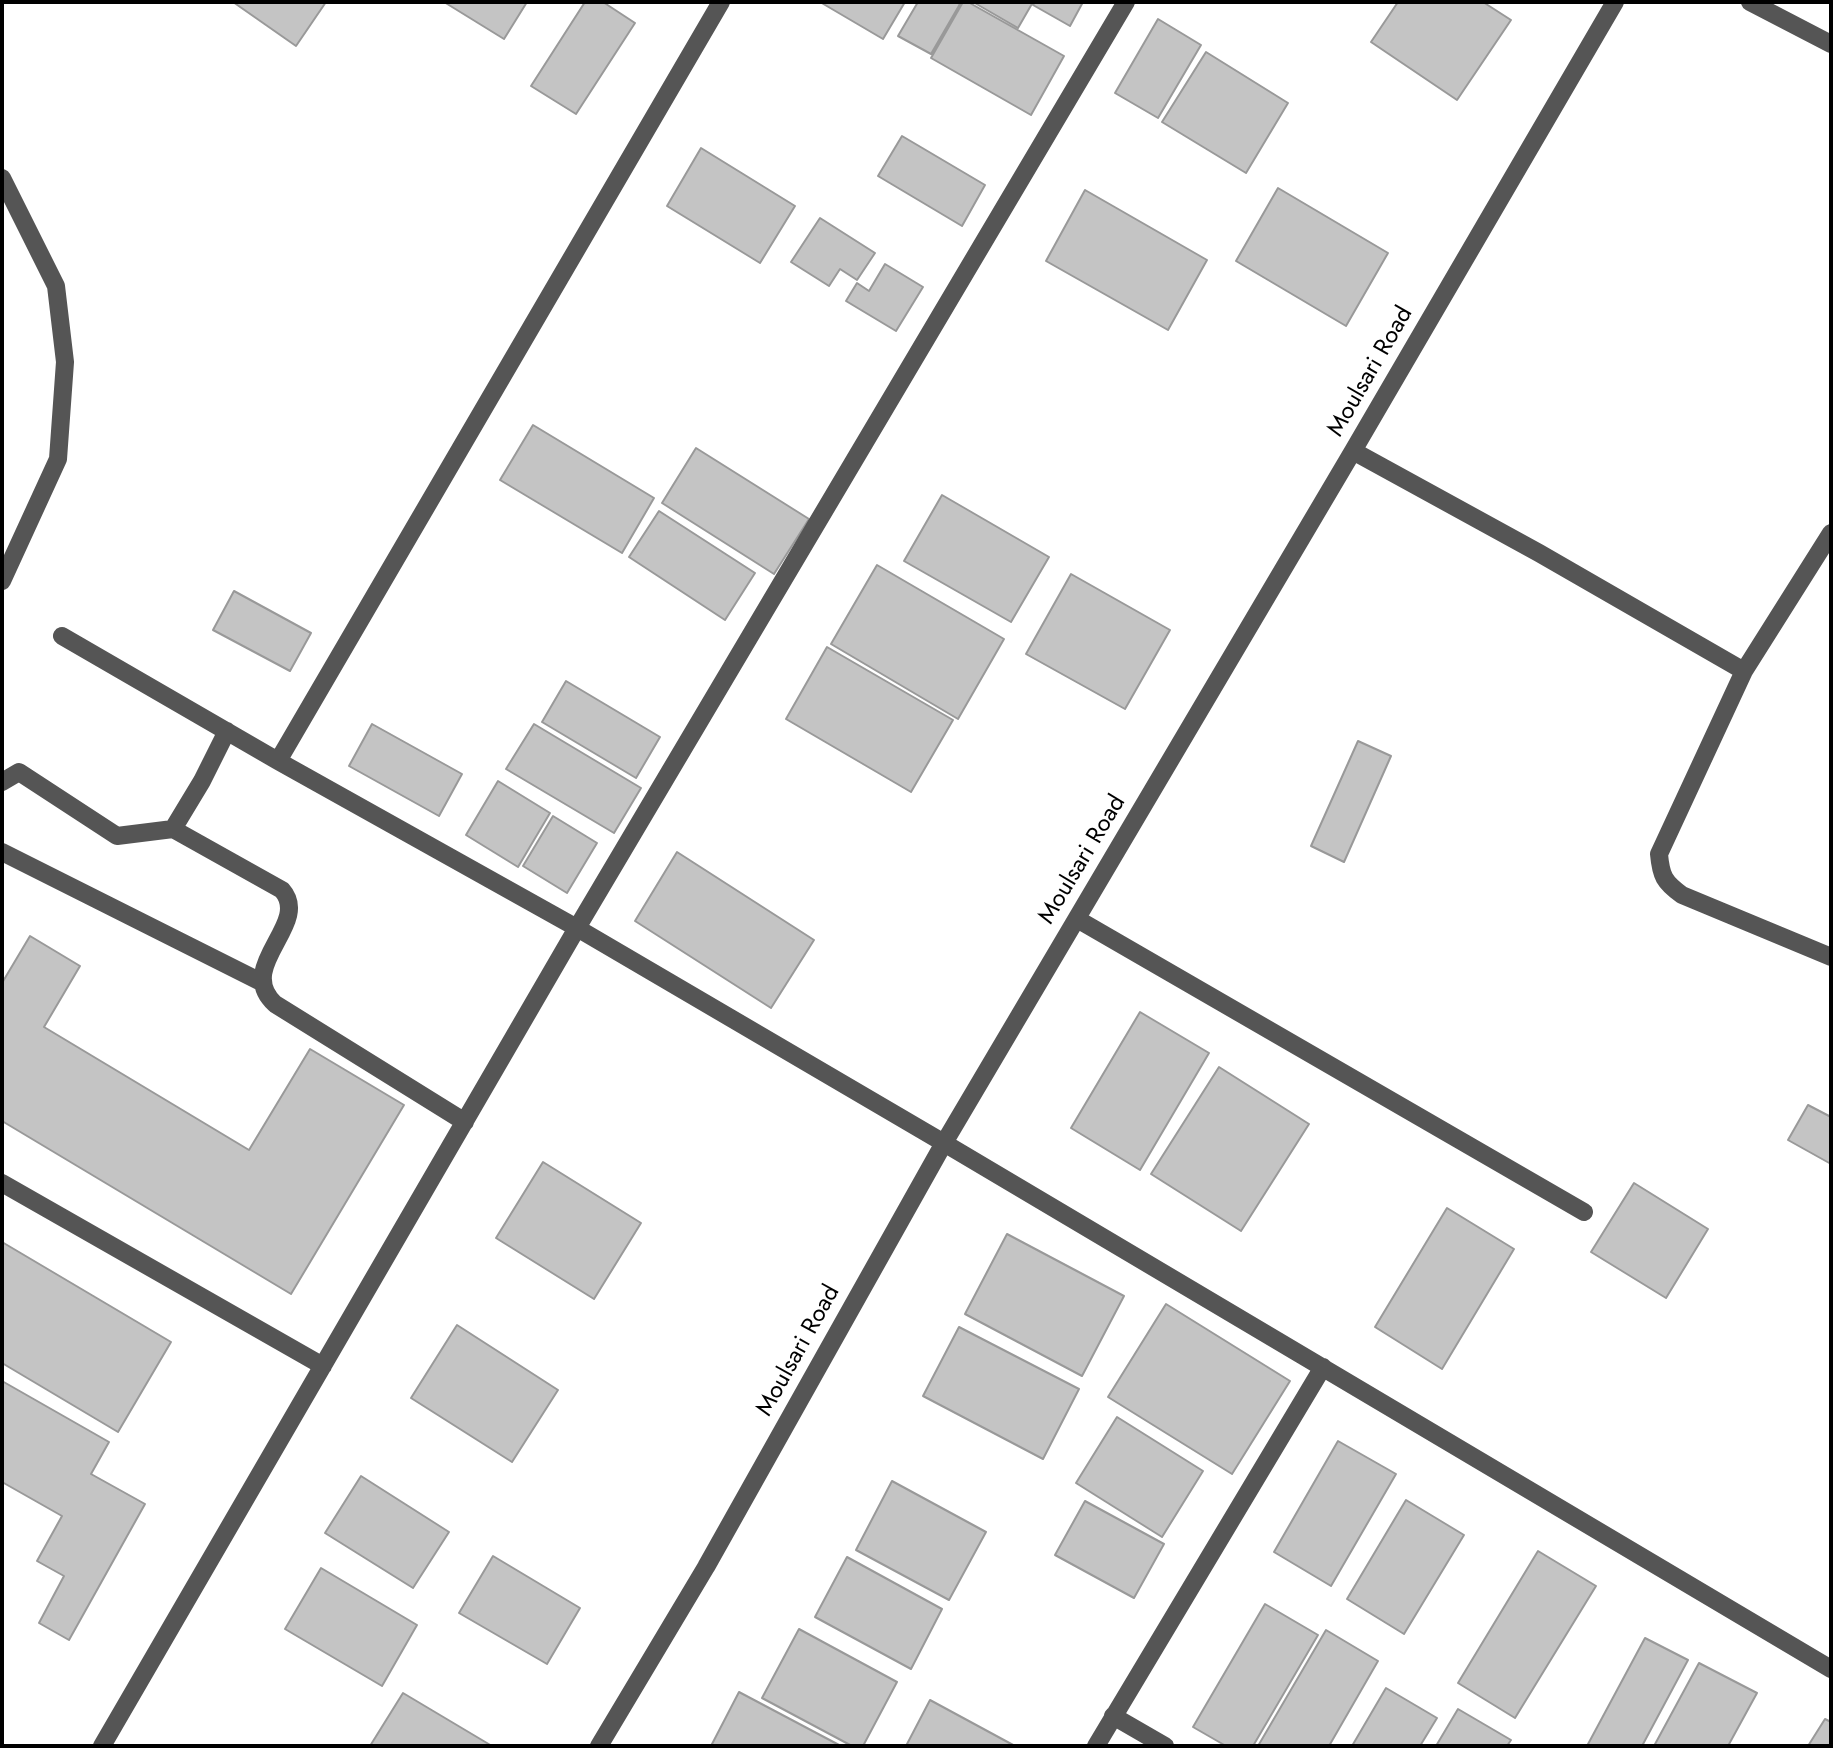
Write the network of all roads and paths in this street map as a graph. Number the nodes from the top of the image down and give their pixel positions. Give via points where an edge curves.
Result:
1 (721, 2) edge
2 (1126, 2) edge
3 (1615, 2) edge
4 (1750, 2) edge
5 (1831, 44) edge
6 (2, 178) edge
7 (1353, 451) junction
8 (1831, 533) edge
9 (2, 581) edge
10 (62, 636) dead end
11 (1744, 671) junction
12 (227, 731) junction
13 (278, 761) junction
14 (2, 782) edge
15 (173, 829) junction
16 (2, 852) edge
17 (1077, 919) junction
18 (577, 928) junction
19 (1831, 957) edge
20 (262, 983) junction
21 (465, 1122) junction
22 (944, 1143) junction
23 (2, 1183) edge
24 (1584, 1212) dead end
25 (323, 1366) junction
26 (1323, 1367) junction
27 (1831, 1669) edge
28 (1113, 1716) junction
29 (102, 1746) edge
30 (599, 1746) edge
31 (1096, 1746) edge
32 (1165, 1746) edge

1 - 13 street
2 - 18 street
3 - 7 street, Moulsari Road
4 - 5 street
6 - 9 street via 56,286 65,362 58,458
7 - 11 street
7 - 17 street, Moulsari Road
8 - 11 street
10 - 12 street
11 - 19 street via 1659,854 1660,872 1682,895
12 - 13 street
12 - 15 street
13 - 18 street
14 - 15 street via 19,772 117,836
15 - 20 street via 287,896 287,919
16 - 20 street
17 - 22 street, Moulsari Road
17 - 24 street
18 - 21 street
18 - 22 street
20 - 21 street via 275,1004
21 - 25 street
22 - 26 street
22 - 30 street, Moulsari Road via 706,1567
23 - 25 street
25 - 29 street
26 - 27 street
26 - 28 street
28 - 31 street
28 - 32 street

